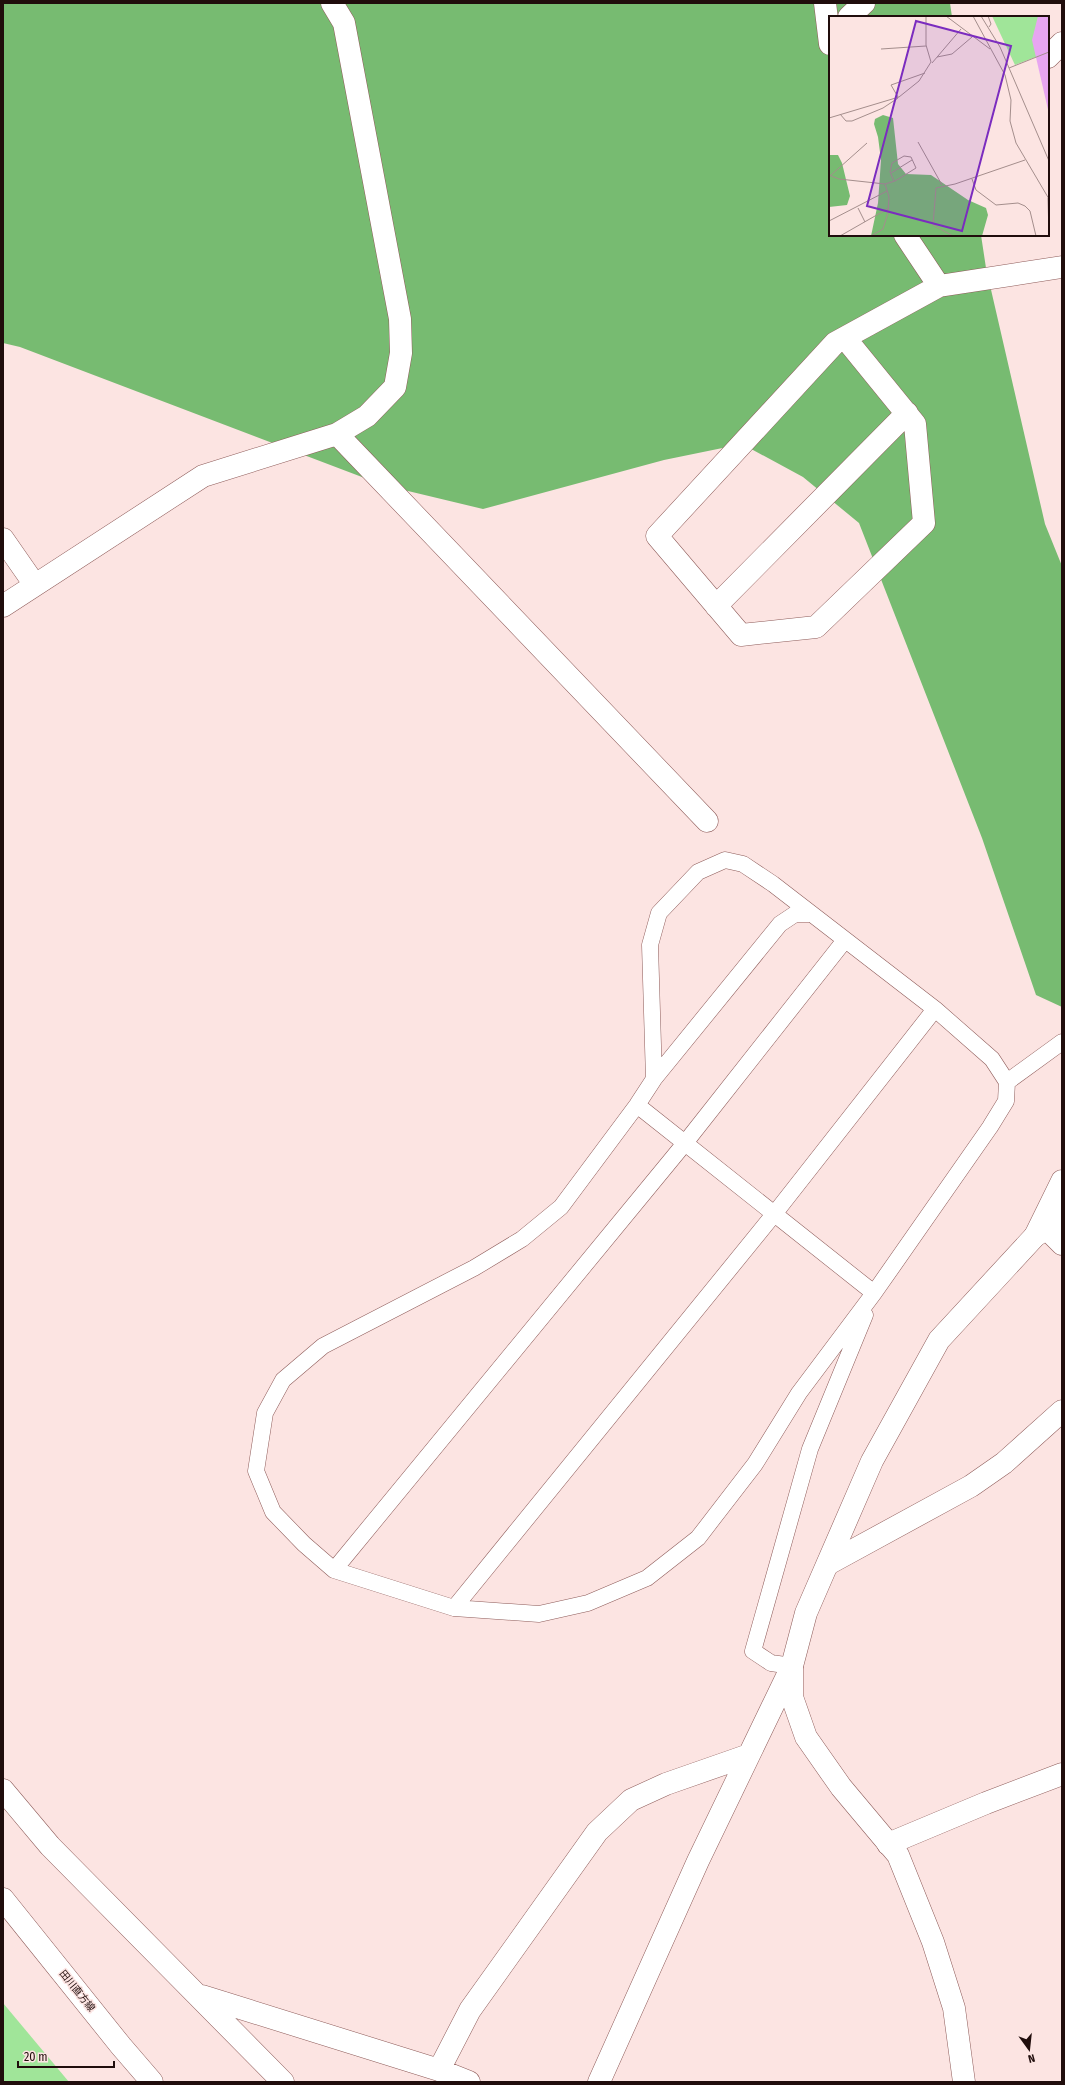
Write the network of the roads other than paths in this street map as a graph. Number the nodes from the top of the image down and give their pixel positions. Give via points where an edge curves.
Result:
1 (332, 3) edge
2 (825, 3) edge
3 (864, 3) edge
4 (851, 16) edge
5 (829, 32) edge
6 (1062, 43) edge
7 (1049, 56) edge
8 (906, 236) edge
9 (1062, 267) edge
10 (939, 286) junction
11 (845, 338) junction
12 (907, 413) junction
13 (337, 434) junction
14 (3, 539) edge
15 (35, 584) junction
16 (3, 606) edge
17 (716, 606) junction
18 (707, 821) dead end
19 (811, 914) junction
20 (845, 940) junction
21 (935, 1009) junction
22 (1062, 1042) edge
23 (654, 1079) junction
24 (1007, 1082) junction
25 (637, 1105) junction
26 (685, 1143) junction
27 (1062, 1181) edge
28 (775, 1213) junction
29 (1047, 1227) edge
30 (1062, 1244) edge
31 (874, 1293) junction
32 (1062, 1411) edge
33 (828, 1564) junction
34 (334, 1570) junction
35 (454, 1608) junction
36 (792, 1666) junction
37 (749, 1755) junction
38 (1062, 1774) edge
39 (3, 1790) edge
40 (888, 1844) junction
41 (3, 1899) edge
42 (198, 1995) junction
43 (439, 2070) junction
44 (152, 2082) edge
45 (283, 2082) edge
46 (469, 2082) edge
47 (599, 2082) edge
48 (964, 2082) edge

1 - 13 street via 344,23 400,326 401,353 395,387 367,416
2 - 5 street
3 - 4 street
6 - 7 street
8 - 10 street
9 - 10 street
10 - 11 street
11 - 12 street
11 - 17 street via 835,343 657,536
12 - 17 street
12 - 17 street via 915,424 924,523 816,627 741,636
13 - 15 street via 203,476
13 - 18 street
14 - 15 street
15 - 16 street
19 - 20 lane
19 - 23 lane via 795,914 780,924
19 - 23 lane via 743,864 725,860 698,872 659,913 650,945
20 - 21 lane
20 - 26 lane
21 - 24 lane via 992,1059
21 - 28 lane
22 - 24 lane
23 - 25 lane
24 - 31 lane via 1006,1101 990,1127
25 - 26 lane
25 - 34 lane via 561,1207 522,1239 474,1268 323,1346 284,1380 265,1413 256,1471 273,1512
26 - 28 lane
26 - 34 lane
27 - 29 street
28 - 31 lane
28 - 35 lane
29 - 30 street
29 - 33 street via 939,1340 872,1461
31 - 35 lane via 799,1393 755,1464 698,1538 647,1578 588,1603 539,1614
31 - 36 lane via 810,1449 753,1651 771,1663
32 - 33 street via 1004,1463 971,1486
33 - 36 street via 806,1613
34 - 35 lane
36 - 37 street
36 - 40 street via 792,1697 806,1737 841,1787
37 - 43 street via 666,1784 631,1800 597,1832 470,2010
37 - 47 street via 698,1861
38 - 40 street
39 - 42 street via 50,1846
40 - 48 street via 898,1856 933,1942 954,2008
41 - 44 street, 田川直方線 via 120,2046
42 - 43 street
42 - 45 street
43 - 46 street

